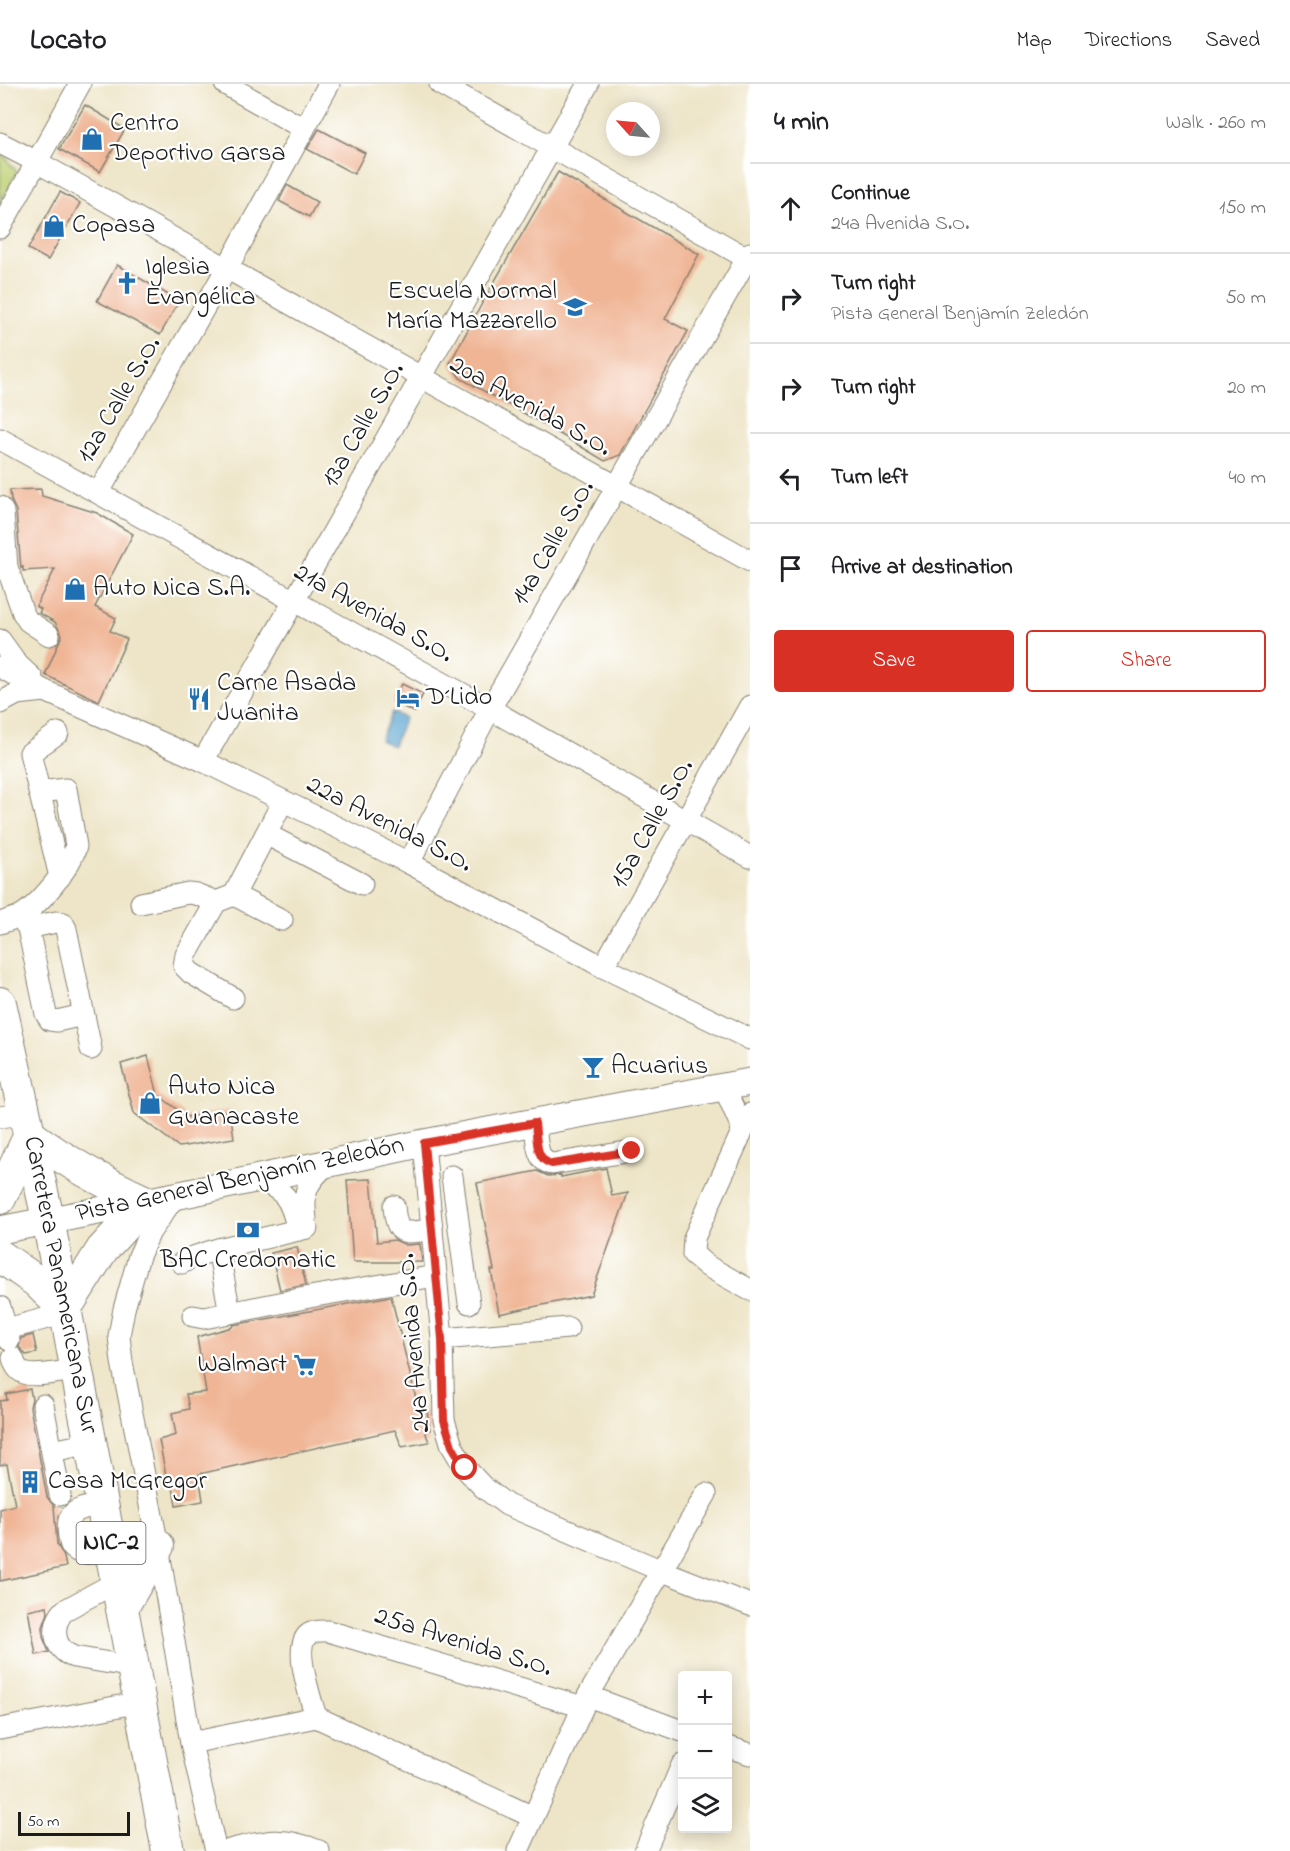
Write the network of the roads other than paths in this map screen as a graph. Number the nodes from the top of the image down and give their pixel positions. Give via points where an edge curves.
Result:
1 (80, 84) edge
2 (225, 84) edge
3 (329, 84) edge
4 (440, 84) edge
5 (588, 84) edge
6 (304, 129) junction
7 (0, 143) edge
8 (552, 149) junction
9 (37, 162) junction
10 (0, 228) edge
11 (749, 257) edge
12 (227, 268) junction
13 (422, 377) junction
14 (0, 438) edge
15 (617, 487) junction
16 (99, 492) junction
17 (0, 507) edge
18 (750, 561) edge
19 (3, 567) edge
20 (295, 602) junction
21 (49, 635) dead end
22 (0, 640) edge
23 (0, 667) edge
24 (45, 691) junction
25 (0, 703) edge
26 (750, 706) edge
27 (490, 709) junction
28 (58, 733) dead end
29 (203, 761) junction
30 (283, 801) junction
31 (686, 821) junction
32 (266, 834) junction
33 (750, 857) edge
34 (409, 863) junction
35 (362, 884) dead end
36 (225, 899) junction
37 (141, 903) dead end
38 (282, 920) dead end
39 (16, 922) edge
40 (603, 967) junction
41 (233, 998) dead end
42 (0, 1004) edge
43 (84, 1015) junction
44 (750, 1039) edge
45 (91, 1049) dead end
46 (737, 1084) edge
47 (19, 1122) edge
48 (746, 1122) edge
49 (535, 1123) junction
50 (424, 1143) junction
51 (632, 1151) dead end
52 (331, 1162) junction
53 (452, 1176) dead end
54 (256, 1178) junction
55 (0, 1198) edge
56 (160, 1199) junction
57 (456, 1204) junction
58 (394, 1206) dead end
59 (430, 1206) junction
60 (48, 1219) junction
61 (302, 1229) junction
62 (0, 1230) edge
63 (432, 1230) junction
64 (218, 1250) junction
65 (0, 1256) edge
66 (182, 1263) dead end
67 (436, 1276) junction
68 (750, 1290) edge
69 (469, 1303) dead end
70 (0, 1307) edge
71 (65, 1311) junction
72 (230, 1313) junction
73 (193, 1316) dead end
74 (568, 1328) dead end
75 (442, 1339) junction
76 (10, 1342) junction
77 (77, 1370) junction
78 (43, 1405) dead end
79 (91, 1443) junction
80 (52, 1451) junction
81 (706, 1494) dead end
82 (60, 1495) dead end
83 (158, 1546) junction
84 (660, 1570) junction
85 (118, 1580) junction
86 (750, 1605) edge
87 (134, 1667) junction
88 (141, 1702) junction
89 (586, 1702) junction
90 (316, 1717) junction
91 (0, 1729) edge
92 (678, 1730) edge
93 (191, 1743) junction
94 (732, 1747) edge
95 (750, 1754) edge
96 (678, 1774) edge
97 (532, 1817) junction
98 (164, 1851) edge
99 (216, 1851) edge
100 (226, 1851) edge
101 (319, 1851) edge
102 (518, 1851) edge
103 (645, 1851) edge

1 - 9 street
2 - 6 street
3 - 6 street, 12a Calle S.O.
4 - 8 street
5 - 8 street, 13a Calle S.O.
6 - 12 street, 12a Calle S.O.
7 - 9 street, 20a Avenida S.O.
8 - 11 street
8 - 13 street, 13a Calle S.O.
9 - 10 street
9 - 12 street, 20a Avenida S.O.
11 - 15 street, 14a Calle S.O.
12 - 13 street, 20a Avenida S.O.
12 - 16 street, 12a Calle S.O.
13 - 15 street, 20a Avenida S.O.
13 - 20 street, 13a Calle S.O.
14 - 16 street, 21a Avenida S.O.
15 - 18 street, 20a Avenida S.O.
15 - 27 street, 14a Calle S.O.
16 - 20 street, 21a Avenida S.O.
17 - 19 street
19 - 21 street via 28,621
20 - 27 street, 21a Avenida S.O.
20 - 29 street, 13a Calle S.O.
22 - 24 street via 18,665
23 - 24 street, 22a Avenida S.O.
24 - 25 street via 17,694
24 - 29 street, 22a Avenida S.O.
26 - 31 street, 15a Calle S.O.
27 - 31 street, 21a Avenida S.O.
27 - 34 street, 14a Calle S.O.
28 - 39 street via 30,753 60,877
29 - 30 street, 22a Avenida S.O.
30 - 32 street
30 - 34 street, 22a Avenida S.O.
31 - 33 street, 21a Avenida S.O.
31 - 40 street, 15a Calle S.O.
32 - 35 street
32 - 36 street
34 - 40 street, 22a Avenida S.O.
36 - 37 street via 188,893
36 - 38 street
36 - 41 street via 186,956 184,966
39 - 43 street via 50,1020
39 - 43 street via 63,923
40 - 44 street, 22a Avenida S.O.
42 - 47 highway, Carretera Panamericana Sur / NIC-2
43 - 45 street
46 - 48 street
46 - 49 main road, Pista General Benjamín Zeledón
47 - 55 highway
47 - 56 highway via 60,1156 98,1179
47 - 60 highway, Carretera Panamericana Sur / NIC-2
48 - 68 street via 694,1238 693,1254 706,1266
49 - 50 main road, Pista General Benjamín Zeledón
49 - 51 street via 540,1157 545,1163
50 - 52 main road, Pista General Benjamín Zeledón
50 - 59 street, 24a Avenida S.O.
52 - 54 main road, Pista General Benjamín Zeledón
52 - 61 street via 309,1182
53 - 57 street
54 - 56 main road, Pista General Benjamín Zeledón
54 - 61 street via 283,1192
56 - 60 main road, Pista General Benjamín Zeledón
56 - 71 highway via 102,1250
56 - 83 street via 139,1256 119,1336
57 - 59 street
57 - 69 street
58 - 63 street via 399,1230
59 - 63 street, 24a Avenida S.O.
60 - 62 main road, Pista General Benjamín Zeledón
60 - 71 highway, Carretera Panamericana Sur / NIC-2
61 - 64 street
63 - 67 street, 24a Avenida S.O.
64 - 66 street
64 - 72 street
65 - 71 highway via 36,1281
67 - 72 street
67 - 75 street, 24a Avenida S.O.
70 - 76 street
71 - 76 street
71 - 77 highway, Carretera Panamericana Sur / NIC-2
72 - 73 street
74 - 75 street
75 - 84 street, 24a Avenida S.O. via 444,1420 452,1446 465,1468 507,1505
76 - 77 street via 16,1367 22,1373
77 - 79 highway, Carretera Panamericana Sur / NIC-2
78 - 80 street
79 - 80 street
79 - 85 highway, Carretera Panamericana Sur / NIC-2
80 - 82 street
81 - 84 street
83 - 85 highway
83 - 93 street
84 - 86 street, 24a Avenida S.O.
84 - 89 street
85 - 87 highway, Carretera Panamericana Sur / NIC-2
85 - 87 street via 65,1610 55,1626 59,1647 65,1654
87 - 88 highway, Carretera Panamericana Sur / NIC-2
88 - 91 street
88 - 98 highway, Carretera Panamericana Sur / NIC-2
89 - 90 street, 25a Avenida S.O. via 328,1631 316,1631 302,1644 301,1655
89 - 92 street, 25a Avenida S.O.
89 - 97 street
90 - 93 street
90 - 97 street
93 - 99 street
94 - 95 street
96 - 103 street
97 - 102 street
100 - 101 street via 270,1840

